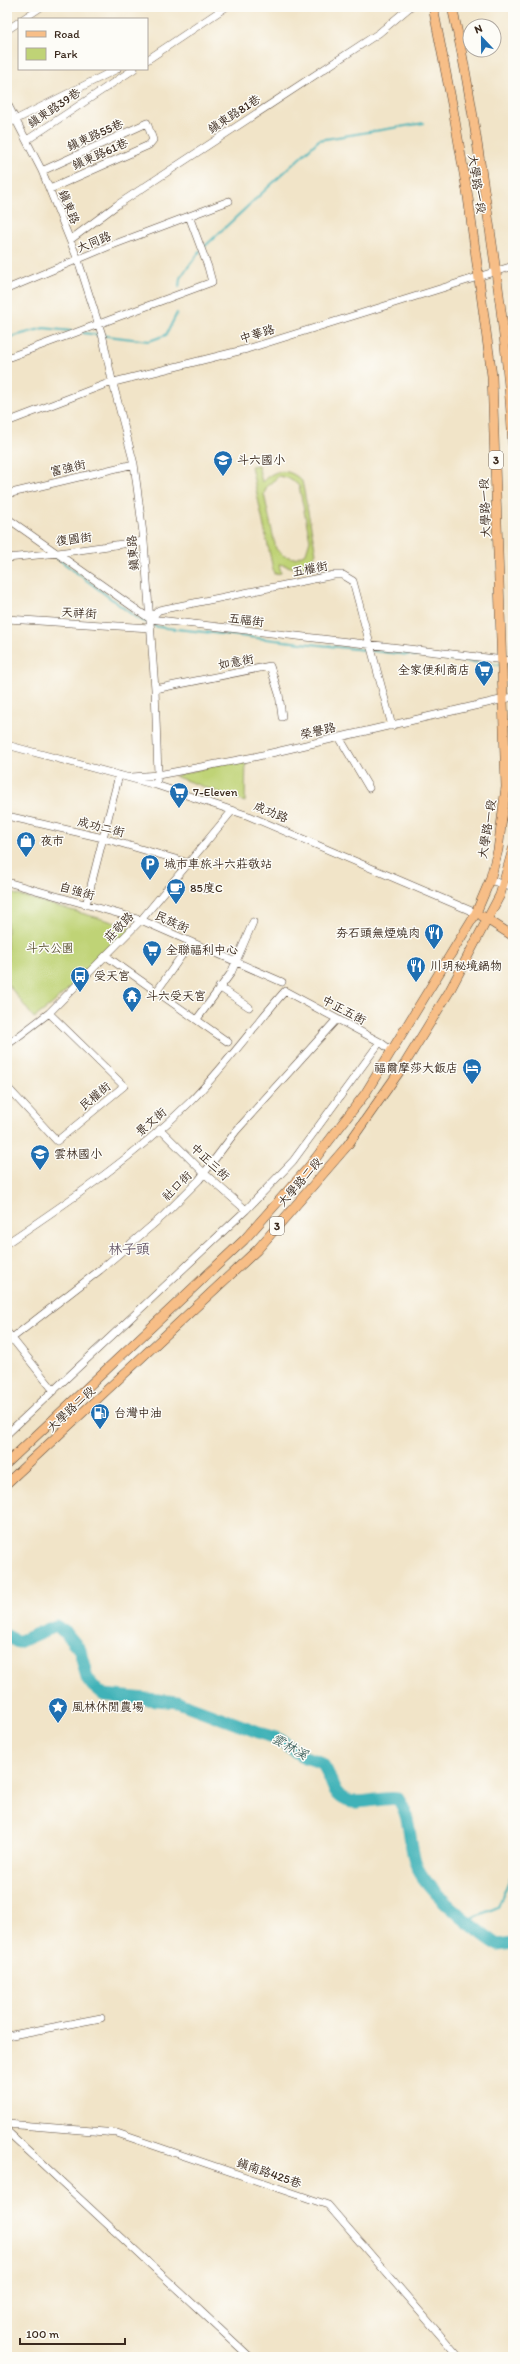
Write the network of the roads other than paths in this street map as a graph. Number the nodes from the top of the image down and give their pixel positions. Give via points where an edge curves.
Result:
1 (40, 7) edge
2 (226, 7) edge
3 (410, 7) edge
4 (433, 7) edge
5 (452, 7) edge
6 (24, 18) edge
7 (18, 23) edge
8 (7, 30) edge
9 (148, 59) edge
10 (116, 70) edge
11 (119, 70) edge
12 (133, 70) edge
13 (124, 76) junction
14 (7, 103) edge
15 (16, 119) junction
16 (7, 124) edge
17 (152, 134) joint
18 (27, 140) junction
19 (42, 171) junction
20 (50, 189) junction
21 (229, 201) dead end
22 (189, 216) junction
23 (70, 240) junction
24 (78, 260) junction
25 (513, 266) edge
26 (496, 270) junction
27 (479, 278) junction
28 (8, 286) edge
29 (99, 323) junction
30 (7, 358) edge
31 (113, 382) junction
32 (7, 422) edge
33 (513, 447) edge
34 (134, 464) junction
35 (7, 494) edge
36 (7, 518) edge
37 (144, 541) junction
38 (56, 553) junction
39 (7, 558) edge
40 (7, 619) edge
41 (150, 624) junction
42 (371, 646) junction
43 (502, 660) junction
44 (513, 662) edge
45 (155, 689) junction
46 (508, 698) edge
47 (282, 717) dead end
48 (392, 726) junction
49 (339, 737) junction
50 (7, 745) edge
51 (158, 775) junction
52 (123, 776) junction
53 (156, 785) junction
54 (369, 788) dead end
55 (232, 810) junction
56 (7, 816) edge
57 (103, 838) junction
58 (513, 849) edge
59 (189, 863) junction
60 (490, 880) junction
61 (7, 882) edge
62 (509, 887) edge
63 (86, 905) junction
64 (476, 913) junction
65 (487, 919) junction
66 (142, 920) junction
67 (253, 922) dead end
68 (513, 936) edge
69 (191, 942) junction
70 (106, 956) junction
71 (237, 962) junction
72 (282, 982) dead end
73 (219, 987) junction
74 (157, 991) junction
75 (285, 991) joint
76 (249, 1008) dead end
77 (49, 1013) junction
78 (197, 1019) junction
79 (338, 1019) junction
80 (228, 1042) dead end
81 (380, 1042) junction
82 (7, 1044) edge
83 (392, 1051) junction
84 (7, 1087) edge
85 (160, 1130) junction
86 (205, 1174) junction
87 (282, 1197) junction
88 (295, 1206) junction
89 (246, 1210) junction
90 (7, 1243) edge
91 (7, 1332) edge
92 (10, 1340) edge
93 (54, 1391) junction
94 (43, 1430) junction
95 (7, 1434) edge
96 (53, 1442) junction
97 (7, 1462) edge
98 (7, 1483) edge
99 (101, 2018) dead end
100 (7, 2036) edge
101 (7, 2124) edge
102 (7, 2131) edge
103 (250, 2357) edge
104 (459, 2357) edge

1 - 6 street
2 - 9 street
3 - 23 street, 鎮東路81巷 via 378,33 117,205
4 - 27 main road, 大學路一段 / 3 via 454,109
5 - 26 main road, 大學路一段 / 3 via 470,93
7 - 8 street
10 - 15 street
11 - 13 street
12 - 13 street, 鎮東路39巷
13 - 18 street, 鎮東路39巷
14 - 15 street, 鎮東路
15 - 16 street
15 - 18 street, 鎮東路
17 - 19 street, 鎮東路55巷 via 147,124
17 - 20 street, 鎮東路61巷 via 153,140 149,145
18 - 19 street, 鎮東路
19 - 20 street, 鎮東路
20 - 23 street, 鎮東路
21 - 22 street, 大同路
22 - 24 street, 大同路
22 - 29 street via 212,282
23 - 24 street, 鎮東路
24 - 28 street, 大同路
24 - 29 street, 鎮東路
25 - 26 street, 中華路
26 - 27 street, 中華路
26 - 33 main road, 大學路一段 / 3 via 509,373
27 - 31 street, 中華路 via 247,349
27 - 43 main road, 大學路一段 / 3 via 492,376
29 - 30 street
29 - 31 street, 鎮東路
31 - 32 street, 中華路
31 - 34 street, 鎮東路
34 - 35 street, 富強街
34 - 37 street, 鎮東路
36 - 38 street, 五福街
37 - 38 street, 復國街
37 - 41 street, 鎮東路
38 - 39 street, 復國街
38 - 41 street, 五福街
40 - 41 street, 天祥街 via 71,625
41 - 42 street, 五福街
41 - 42 street, 五權街 via 159,610 343,575 353,581
41 - 45 street, 鎮東路
42 - 43 street, 五福街
42 - 48 street, 五權街
43 - 44 street, 五福街
43 - 46 main road, 大學路一段 / 3
45 - 47 street, 如意街 via 270,666 279,694
45 - 51 street, 鎮東路
46 - 48 street, 榮譽路
46 - 60 main road, 大學路一段 / 3 via 506,787 501,830
48 - 49 street, 榮譽路
49 - 51 street, 榮譽路
49 - 54 street
50 - 52 street, 成功路
51 - 52 street, 榮譽路
51 - 53 street, 鎮東路
52 - 53 street, 成功路
52 - 57 street
53 - 55 street, 成功路
55 - 59 street, 莊敬路
55 - 64 street, 成功路
56 - 57 street, 成功二街
57 - 59 street, 成功二街
57 - 63 street
58 - 62 main road, 3
59 - 66 street, 莊敬路
60 - 62 street
60 - 64 main road, 大學路一段 / 3
61 - 63 street, 自強街
62 - 65 main road, 3
63 - 66 street, 自強街
64 - 65 main road, 成功路
64 - 83 main road, 大學路二段 / 3
65 - 68 main road, 成功路
65 - 88 main road, 大學路二段 / 3 via 449,992 404,1065 347,1146
66 - 69 street, 民族街
66 - 70 street, 莊敬路
67 - 71 street
69 - 71 street, 民族街
69 - 74 street
70 - 74 street
70 - 77 street, 莊敬路
71 - 72 street, 民族街
71 - 73 street
73 - 76 street
73 - 78 street
74 - 78 street
75 - 79 street, 中正五街
75 - 85 street, 景文街 via 191,1101
77 - 82 street, 莊敬路
77 - 84 street, 民權街 via 124,1086 57,1141
78 - 80 street
79 - 81 street, 中正五街
79 - 86 street, 社口街 via 236,1131
81 - 83 street, 中正五街
81 - 89 street, 大學路二段 via 293,1161
83 - 87 main road, 大學路二段 / 3 via 365,1094 308,1168
85 - 86 street, 中正三街
85 - 90 street, 景文街 via 85,1191
86 - 89 street, 中正三街
86 - 92 street, 社口街 via 163,1216 100,1270
87 - 88 main road
87 - 94 main road, 大學路二段 / 3 via 244,1240
88 - 96 main road, 大學路二段 / 3 via 257,1250
89 - 93 street, 大學路二段
91 - 92 street
92 - 93 street
93 - 95 street, 大學路二段
94 - 96 main road
94 - 97 main road, 大學路二段 / 3
96 - 98 main road, 大學路二段 / 3
99 - 100 street
101 - 104 street, 鎮南路425巷 via 117,2133 328,2205
102 - 103 street

